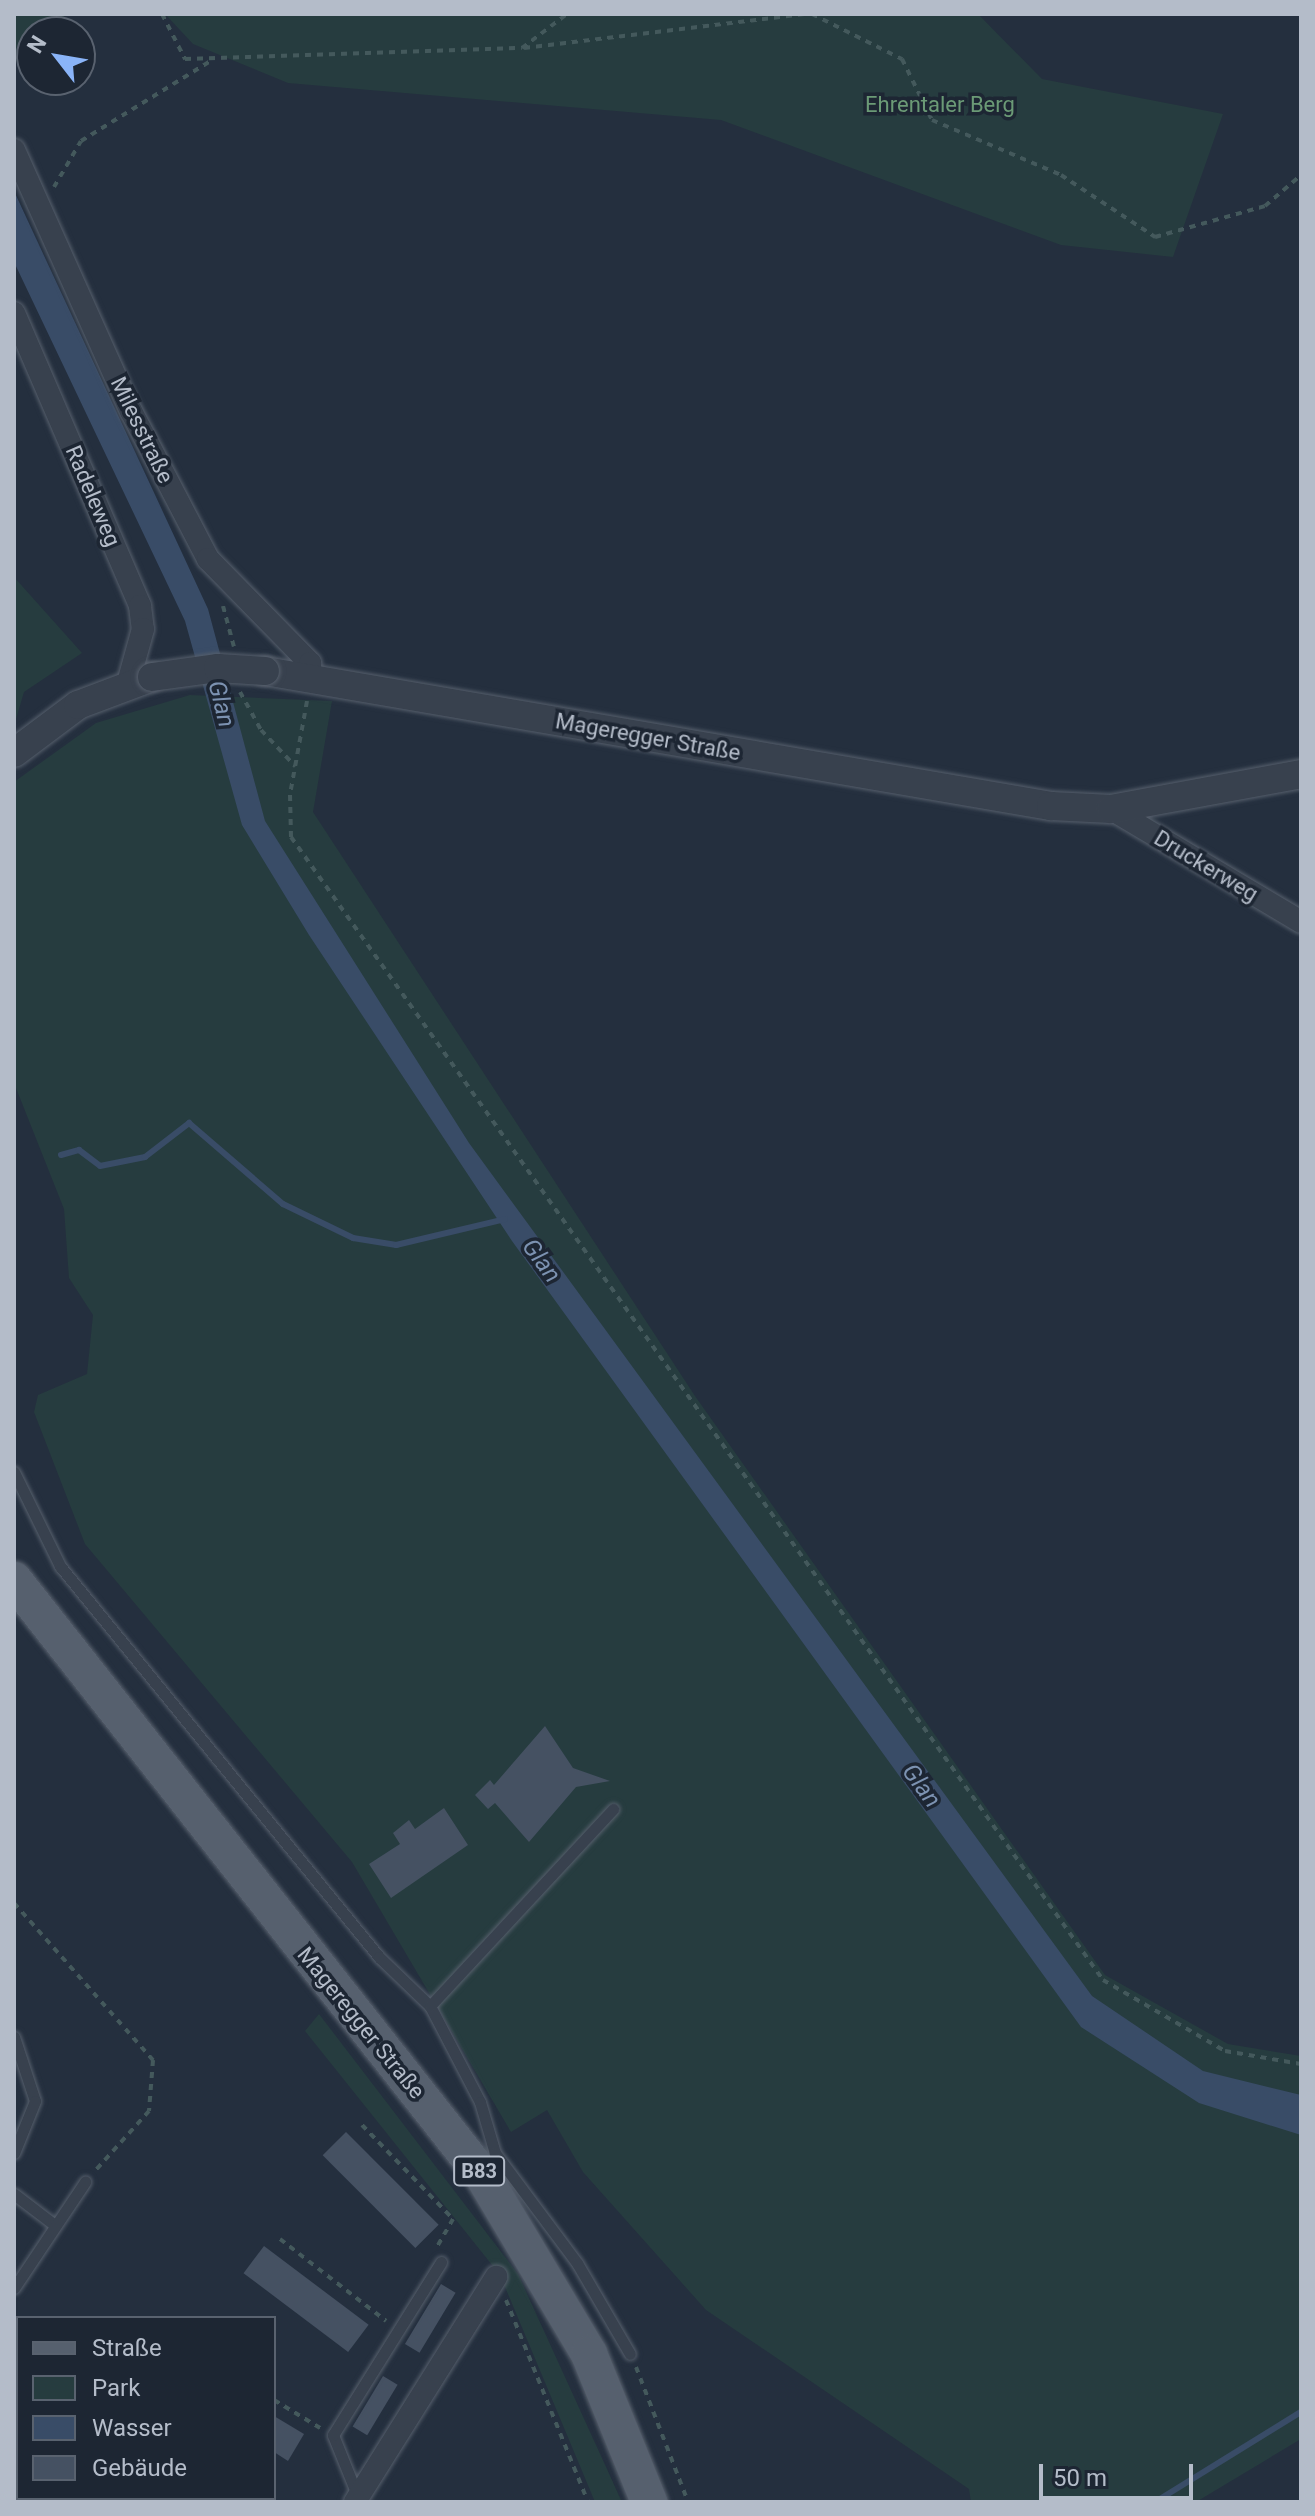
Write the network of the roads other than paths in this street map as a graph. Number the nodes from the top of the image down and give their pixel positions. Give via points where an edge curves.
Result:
1 (14, 150) edge
2 (14, 313) edge
3 (140, 680) junction
4 (310, 687) junction
5 (14, 753) edge
6 (1301, 774) edge
7 (1111, 809) junction
8 (1301, 922) edge
9 (14, 1472) edge
10 (14, 1580) edge
11 (613, 1809) dead end
12 (430, 2006) junction
13 (14, 2037) edge
14 (14, 2153) edge
15 (85, 2182) road end
16 (14, 2194) edge
17 (52, 2223) junction
18 (441, 2262) road end
19 (496, 2277) road end
20 (14, 2288) edge
21 (630, 2354) road end
22 (357, 2500) edge
23 (649, 2502) edge

1 - 4 street, Milesstraße via 131,411 213,566 310,663
2 - 3 street, Radeleweg via 140,606
3 - 4 street, Mageregger Straße, bridge via 265,671
3 - 5 street, Mageregger Straße via 54,720
4 - 7 street, Mageregger Straße via 1051,806
6 - 7 street, Mageregger Straße
7 - 8 street, Druckerweg
9 - 12 lane via 60,1566 379,1957
10 - 23 main road, Mageregger Straße / B83 via 483,2176 589,2354
11 - 12 lane
12 - 21 lane via 480,2102 495,2153 577,2263
13 - 14 lane via 35,2101
15 - 17 lane
16 - 17 lane
17 - 20 lane
18 - 22 lane via 333,2435
19 - 22 street

